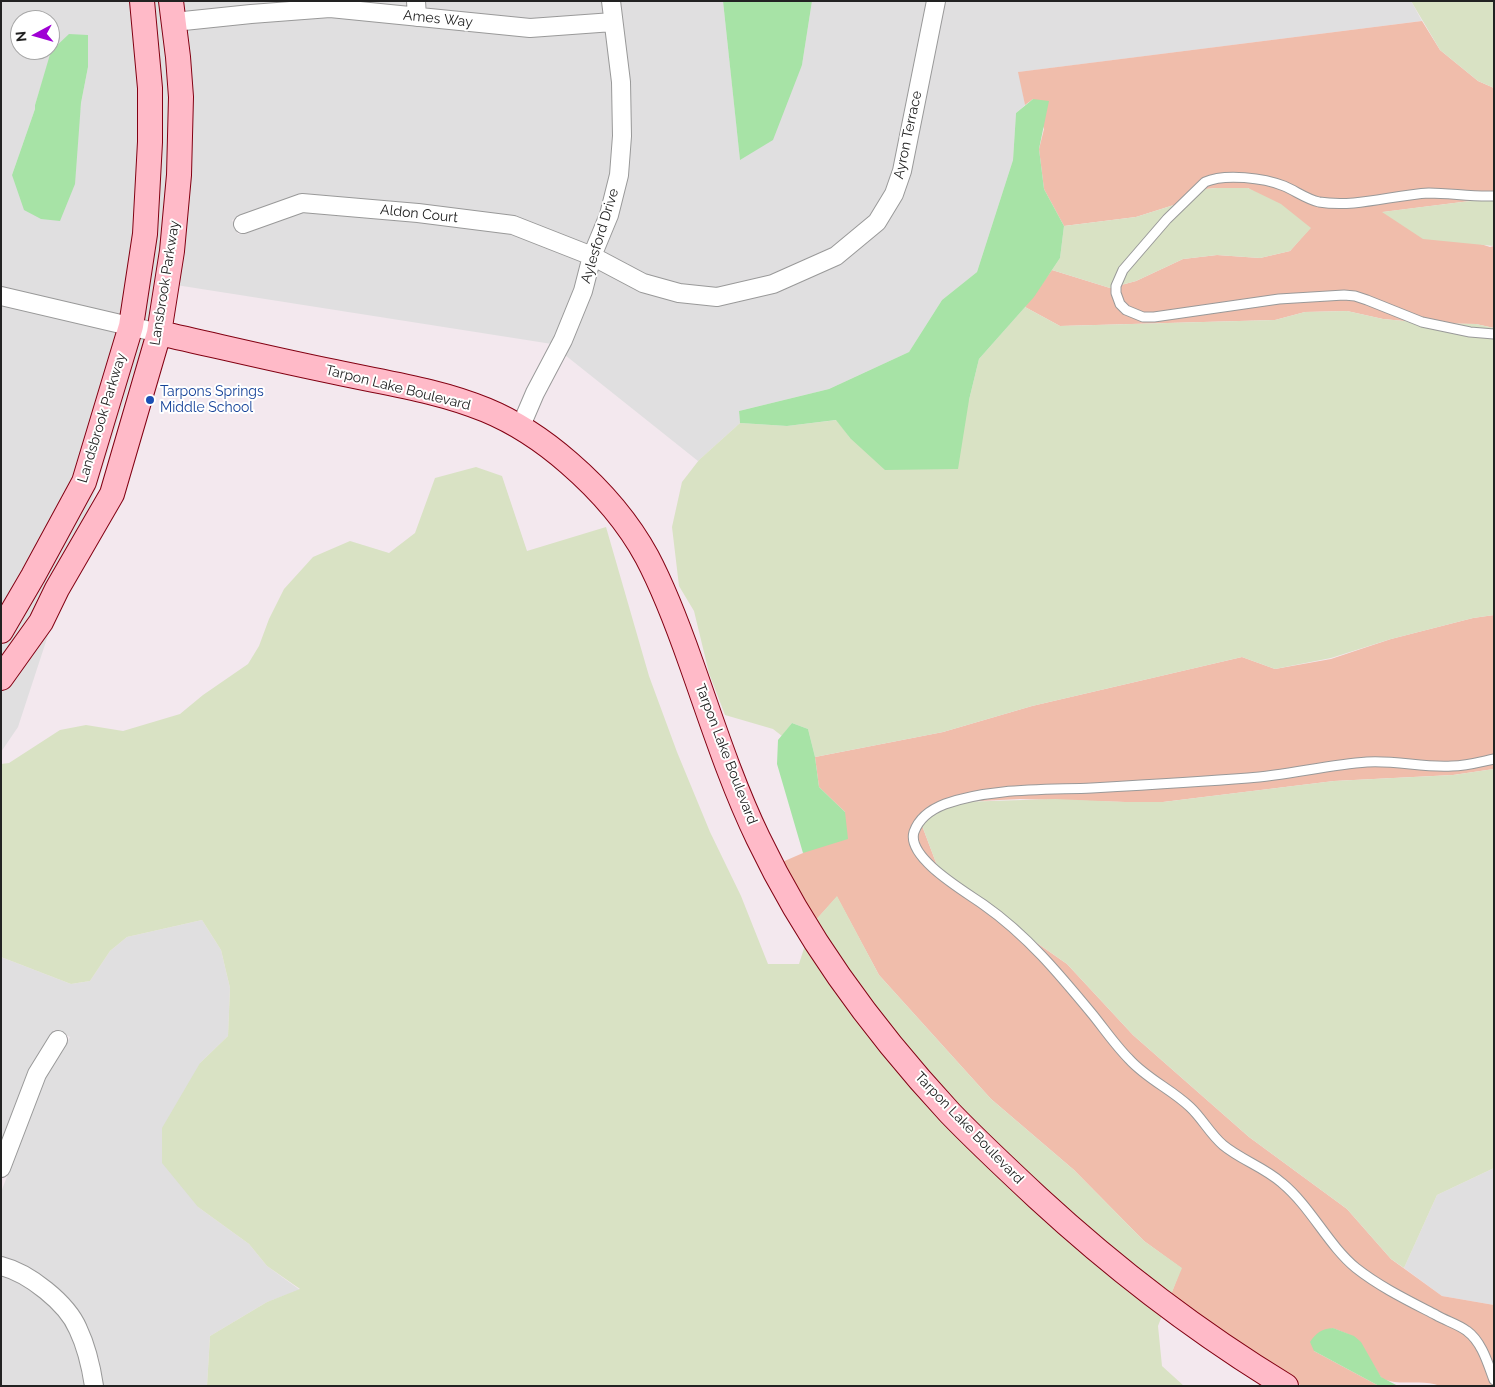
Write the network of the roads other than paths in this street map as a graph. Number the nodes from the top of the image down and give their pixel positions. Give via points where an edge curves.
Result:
1 (142, 1) edge
2 (611, 1) edge
3 (936, 1) edge
4 (417, 9) edge
5 (172, 12) edge
6 (613, 22) junction
7 (1494, 196) edge
8 (243, 224) dead end
9 (592, 256) junction
10 (1, 296) edge
11 (130, 326) junction
12 (159, 334) junction
13 (1494, 334) edge
14 (520, 428) junction
15 (7, 623) edge
16 (1, 678) edge
17 (1494, 758) edge
18 (58, 1040) dead end
19 (1, 1168) edge
20 (1, 1266) edge
21 (1494, 1380) edge
22 (94, 1386) edge
23 (1286, 1386) edge

1 - 11 street, Lansbrook Parkway via 150,88 150,142 145,234
2 - 6 street, Aylesford Drive
3 - 9 street, Ayron Terrace via 902,171 894,194 877,222 836,256 773,284 717,297 679,293 643,283
4 - 5 street, Ames Way via 330,8 251,14
4 - 6 street, Ames Way via 530,28
5 - 12 street, Lansbrook Parkway via 181,97 179,175 172,251
6 - 9 street, Aylesford Drive via 621,82 619,175 609,215
7 - 13 lane via 1429,193 1331,203 1312,200 1268,182 1228,177 1210,180 1167,218 1123,270 1116,293 1126,310 1143,317 1172,316 1279,300 1355,296 1422,322
8 - 9 street, Aldon Court via 302,203 418,213 513,225
9 - 14 street, Aylesford Drive via 583,291 563,340
10 - 11 street
11 - 12 street
11 - 15 street, Landsbrook Parkway via 84,482
12 - 14 street, Tarpon Lake Boulevard via 446,397 486,410
12 - 16 street, Lansbrook Parkway via 112,494 41,622
14 - 23 street, Tarpon Lake Boulevard via 567,461 592,485 646,555 664,590 737,792 759,839 791,901 859,1004 951,1114 1070,1228 1198,1329
17 - 21 lane via 1454,766 1367,762 1285,775 994,794 944,804 932,810 921,820 913,838 919,854 935,870 1026,938 1142,1072 1194,1111 1220,1143 1293,1192 1354,1266 1467,1331 1481,1349
18 - 19 street via 37,1074
20 - 22 street via 34,1281 62,1306 78,1327 90,1360

